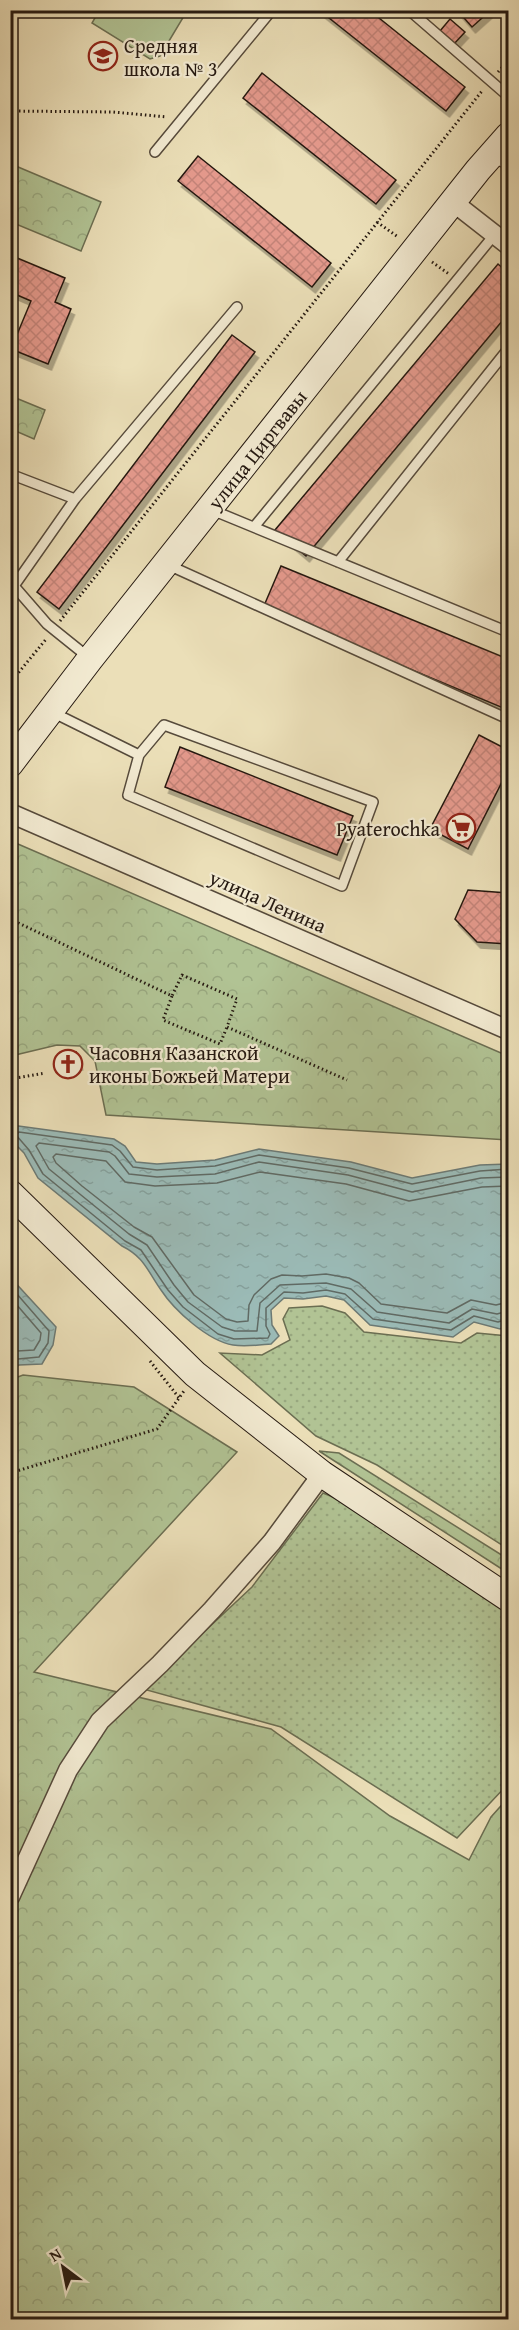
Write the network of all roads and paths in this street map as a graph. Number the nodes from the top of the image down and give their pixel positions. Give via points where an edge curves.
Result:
1 (272, 10) edge
2 (409, 10) edge
3 (508, 61) edge
4 (490, 81) junction
5 (508, 96) edge
6 (189, 110) junction
7 (10, 111) edge
8 (508, 136) edge
9 (155, 152) dead end
10 (499, 161) edge
11 (453, 202) junction
12 (502, 239) edge
13 (237, 307) dead end
14 (508, 350) edge
15 (10, 474) edge
16 (75, 499) junction
17 (210, 509) junction
18 (254, 527) junction
19 (338, 562) junction
20 (166, 564) junction
21 (54, 630) junction
22 (508, 632) edge
23 (90, 659) junction
24 (10, 684) edge
25 (50, 711) junction
26 (508, 719) edge
27 (139, 756) junction
28 (10, 764) edge
29 (10, 813) edge
30 (10, 919) edge
31 (172, 996) junction
32 (227, 1027) junction
33 (508, 1030) edge
34 (45, 1072) dead end
35 (10, 1079) edge
36 (347, 1080) dead end
37 (10, 1193) edge
38 (195, 1374) junction
39 (10, 1473) edge
40 (322, 1474) junction
41 (508, 1598) edge
42 (10, 1897) edge

1 - 6 lane
2 - 4 lane
3 - 4 path
4 - 5 lane
4 - 21 path
6 - 7 path via 166,117
6 - 9 lane
8 - 10 main road, улица Циргвавы
10 - 11 main road, улица Циргвавы
11 - 12 street
11 - 17 main road, улица Циргвавы
12 - 18 lane
13 - 16 lane
14 - 19 lane
15 - 16 lane
16 - 21 lane via 14,586
17 - 18 lane
17 - 20 main road, улица Циргвавы
18 - 19 lane
19 - 22 lane
20 - 23 main road, улица Циргвавы
20 - 26 lane
21 - 23 lane
21 - 24 path
23 - 25 main road, улица Циргвавы
25 - 27 lane
25 - 28 main road, улица Циргвавы
27 - 27 lane via 128,795 342,886 373,802 164,724
29 - 33 street, улица Ленина
30 - 31 path
31 - 32 path via 163,1020 220,1044
31 - 32 path via 182,975 237,999
32 - 36 path
34 - 35 path
37 - 38 main road
38 - 39 path via 158,1430
38 - 40 main road
40 - 41 main road
40 - 42 street via 272,1542 212,1610 100,1721 68,1770

